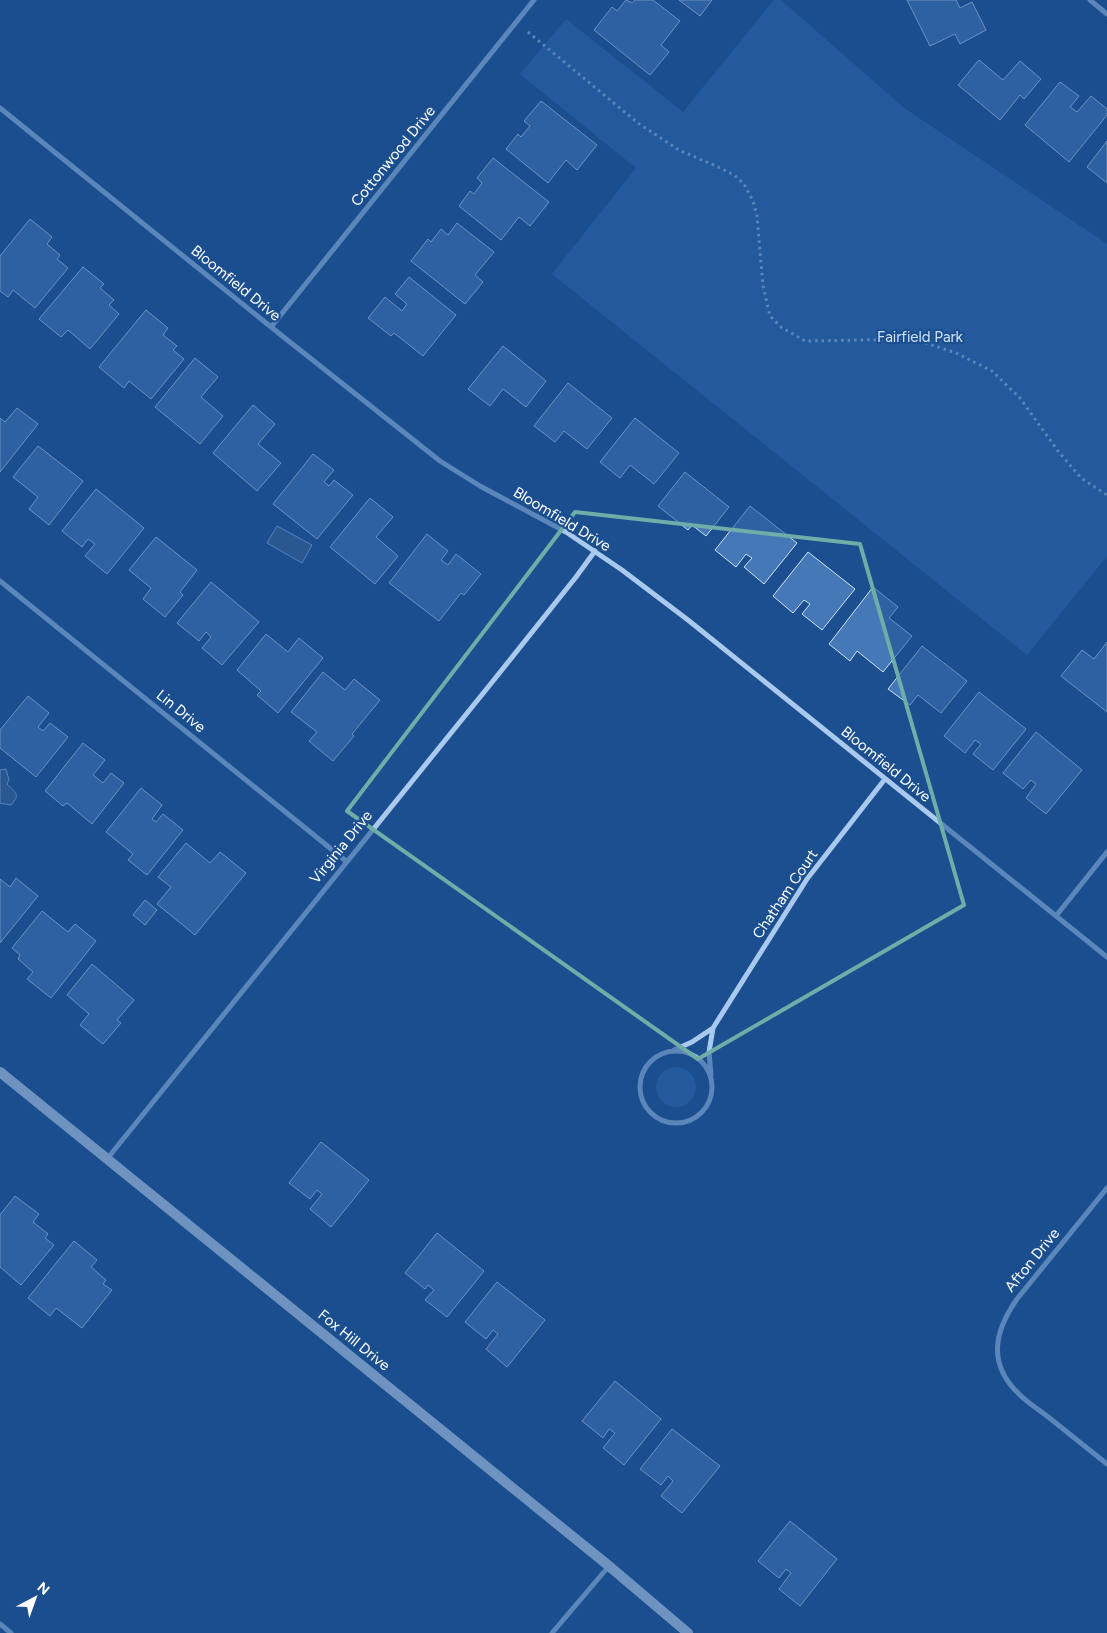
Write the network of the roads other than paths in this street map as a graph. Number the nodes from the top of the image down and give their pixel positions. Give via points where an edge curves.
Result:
1 (534, 0) edge
2 (1090, 0) edge
3 (1107, 14) edge
4 (0, 108) edge
5 (271, 327) junction
6 (595, 551) junction
7 (0, 581) edge
8 (885, 779) junction
9 (1107, 852) edge
10 (346, 861) junction
11 (1056, 916) junction
12 (1107, 957) edge
13 (713, 1028) junction
14 (673, 1050) junction
15 (0, 1072) edge
16 (711, 1075) junction
17 (107, 1159) junction
18 (1107, 1188) edge
19 (1107, 1464) edge
20 (609, 1566) junction
21 (0, 1624) edge
22 (11, 1633) edge
23 (552, 1633) edge
24 (688, 1633) edge

1 - 5 street, Cottonwood Drive
2 - 3 street
4 - 5 street, Bloomfield Drive
5 - 6 street, Bloomfield Drive via 440,461
6 - 8 street, Bloomfield Drive via 688,620
6 - 10 street, Virginia Drive
7 - 10 street, Lin Drive
8 - 11 street, Bloomfield Drive
8 - 13 street, Chatham Court via 808,879
9 - 11 street
10 - 17 street, Virginia Drive
11 - 12 street, Bloomfield Drive
13 - 14 street, Chatham Court
13 - 16 street, Chatham Court via 709,1052
14 - 16 street via 696,1056
14 - 16 street, Chatham Court via 652,1060 640,1081 644,1104 662,1120 684,1122 704,1110 711,1099
15 - 17 street, Fox Hill Drive
17 - 20 street, Fox Hill Drive
18 - 19 street, Afton Drive via 1005,1316 999,1333 997,1357 1003,1376 1019,1394
20 - 23 street
20 - 24 street, Fox Hill Drive
21 - 22 street

